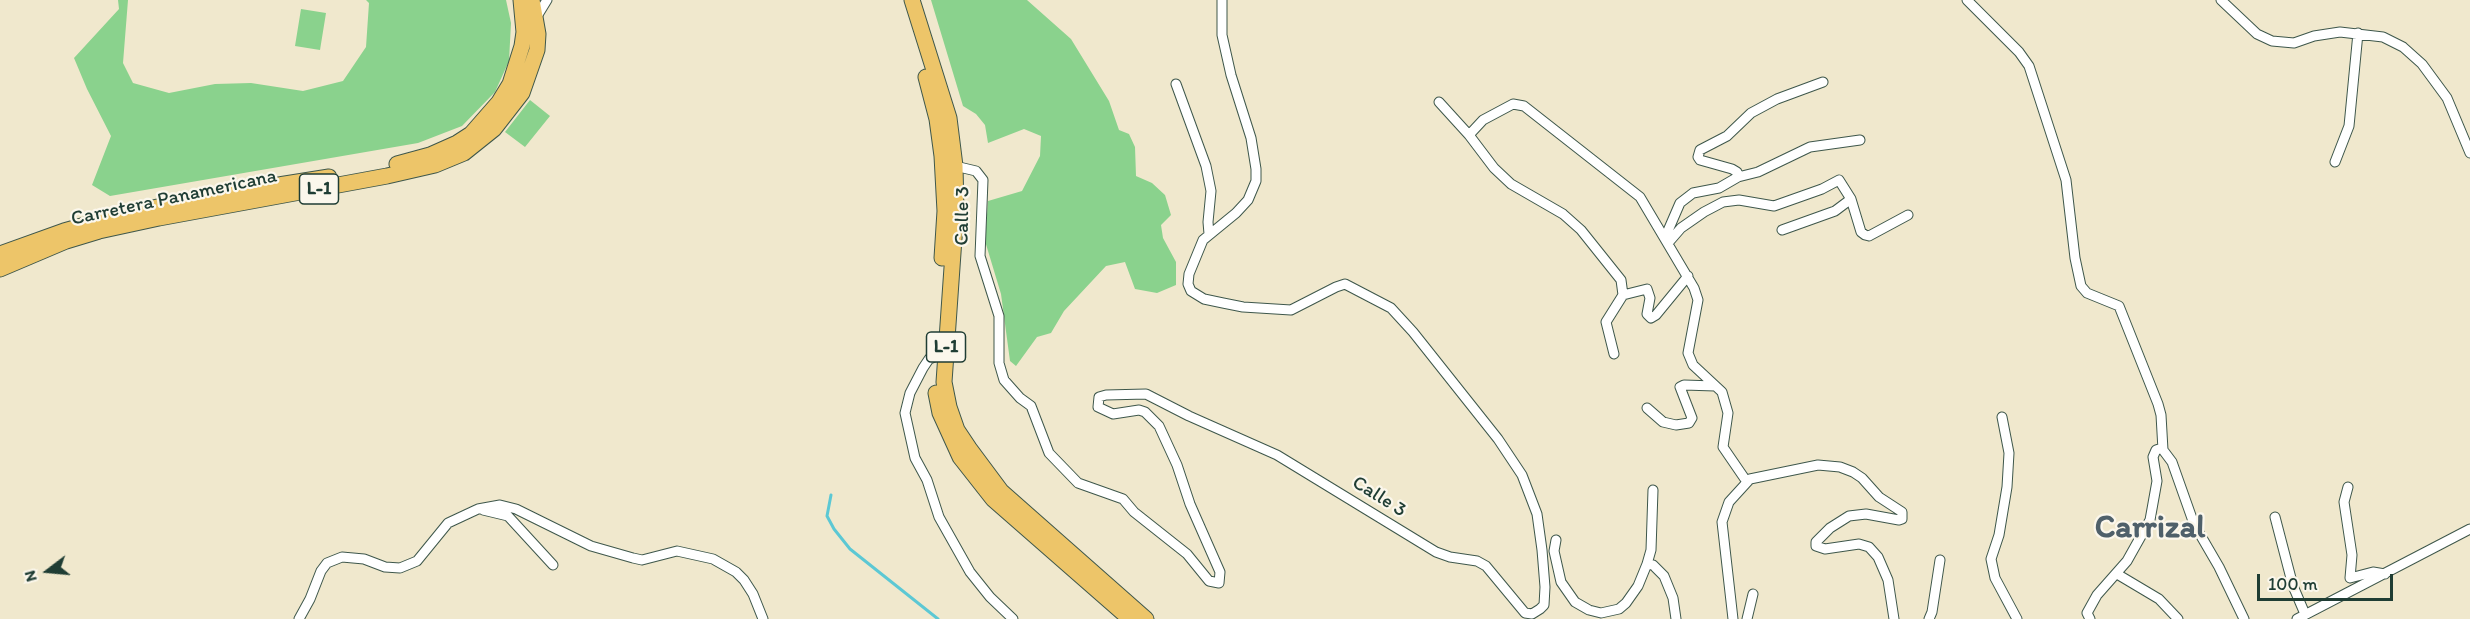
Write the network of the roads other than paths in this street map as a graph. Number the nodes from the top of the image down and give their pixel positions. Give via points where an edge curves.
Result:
1 (521, 0) edge
2 (532, 0) edge
3 (547, 0) edge
4 (902, 0) edge
5 (912, 0) edge
6 (1222, 0) edge
7 (1967, 0) edge
8 (2221, 0) edge
9 (536, 18) junction
10 (2358, 33) junction
11 (1823, 82) dead end
12 (1176, 84) dead end
13 (1439, 102) dead end
14 (1469, 135) junction
15 (1860, 140) dead end
16 (2470, 153) edge
17 (2335, 162) dead end
18 (955, 166) junction
19 (1738, 177) junction
20 (1851, 199) junction
21 (1908, 215) dead end
22 (1782, 230) dead end
23 (1209, 234) junction
24 (1669, 243) junction
25 (0, 254) edge
26 (0, 269) edge
27 (1688, 276) junction
28 (1623, 295) junction
29 (1614, 354) dead end
30 (937, 356) junction
31 (1715, 386) junction
32 (1647, 408) dead end
33 (2002, 417) dead end
34 (2163, 450) junction
35 (1747, 482) junction
36 (2348, 488) dead end
37 (1653, 490) dead end
38 (478, 509) junction
39 (2275, 517) dead end
40 (2470, 529) edge
41 (1556, 540) dead end
42 (1940, 560) dead end
43 (1647, 564) junction
44 (553, 565) dead end
45 (2117, 574) junction
46 (2385, 574) junction
47 (1753, 594) dead end
48 (1626, 603) junction
49 (2301, 617) edge
50 (299, 619) edge
51 (764, 619) edge
52 (1013, 619) edge
53 (1130, 619) edge
54 (1146, 619) edge
55 (1612, 619) edge
56 (1676, 619) edge
57 (1733, 619) edge
58 (1747, 619) edge
59 (1894, 619) edge
60 (1929, 619) edge
61 (2017, 619) edge
62 (2090, 619) edge
63 (2178, 619) edge
64 (2244, 619) edge

1 - 25 main road, Carretera Panamericana / L-1 via 524,32 510,84 471,134 446,149 381,168 128,213
2 - 9 main road, Carretera Panamericana / L-1
3 - 9 street
4 - 30 main road, L-1 via 929,84 942,156 945,212
5 - 18 main road, L-1 via 949,118
6 - 23 street, Calle 3 via 1222,35 1251,138 1256,181 1248,200
7 - 34 street via 2029,66 2066,180 2082,286 2087,293 2119,306 2158,404
8 - 10 street via 2257,34 2272,41 2294,43 2331,33
9 - 26 main road, Carretera Panamericana / L-1 via 537,50 522,93 494,129 451,160 99,231
10 - 16 street via 2383,37 2403,47 2422,64 2447,98
10 - 17 street via 2349,126
11 - 19 street via 1750,113 1727,136 1700,150 1700,160 1732,169
12 - 23 street via 1206,166 1211,191
13 - 14 street
14 - 24 street via 1494,113 1513,104 1524,106 1632,189
14 - 28 street via 1511,184 1563,214 1581,230 1621,279
15 - 19 street via 1810,147 1758,172
18 - 23 street, Calle 3 via 976,171 982,180 980,255 999,315 999,363 1004,380 1031,406 1049,453 1078,483 1123,499 1187,554 1209,581 1219,583 1220,572 1159,426 1139,410 1113,414 1098,407 1099,397 1106,395 1146,394 1276,455 1436,552 1477,561 1486,566 1525,614 1540,609 1544,605 1545,587 1542,550 1537,514 1522,476 1498,439 1413,332 1391,308 1345,284 1291,310 1243,307 1198,296 1188,284 1189,274
18 - 54 main road, L-1 via 956,210 944,382 957,430 1001,490
19 - 24 street via 1719,188 1693,193 1680,203 1667,233
20 - 21 street via 1865,236
20 - 22 street via 1835,212
20 - 24 street via 1839,180 1774,206 1739,200 1723,202 1681,228
24 - 27 street
27 - 28 street via 1651,318 1647,314 1647,290
27 - 31 street via 1698,300 1688,353 1693,365
28 - 29 street via 1606,322
30 - 52 street via 929,359 910,393 905,413 909,438 956,549 976,580
30 - 53 main road, L-1 via 935,386 940,413 967,468 993,499
31 - 32 street via 1680,387 1692,418 1689,423 1664,422
31 - 35 street via 1722,392 1728,413 1723,447
33 - 61 street via 2009,453 2007,487 1991,559 1995,578
34 - 45 street via 2156,450 2153,457 2157,481 2150,519
34 - 64 street via 2172,462 2194,524
35 - 57 street via 1729,502 1722,522
35 - 59 street via 1803,467 1840,467 1862,478 1879,497 1902,512 1899,520 1866,514 1849,516 1816,542 1816,546 1825,549 1859,544 1869,547 1888,580
36 - 46 street via 2344,501 2352,555 2349,578 2373,572
37 - 43 street
38 - 44 street via 508,516
38 - 50 street via 448,523 417,561 409,565 385,567 364,559 342,557 327,563
38 - 51 street via 500,505 516,509 591,546 642,560 677,551 713,559 744,580
39 - 49 street
40 - 46 street
41 - 48 street via 1555,558 1561,582 1575,602 1602,613
42 - 60 street
43 - 48 street
43 - 56 street via 1664,576
45 - 62 street via 2094,600 2087,612
45 - 63 street via 2159,599
46 - 49 street
47 - 58 street
48 - 55 street

